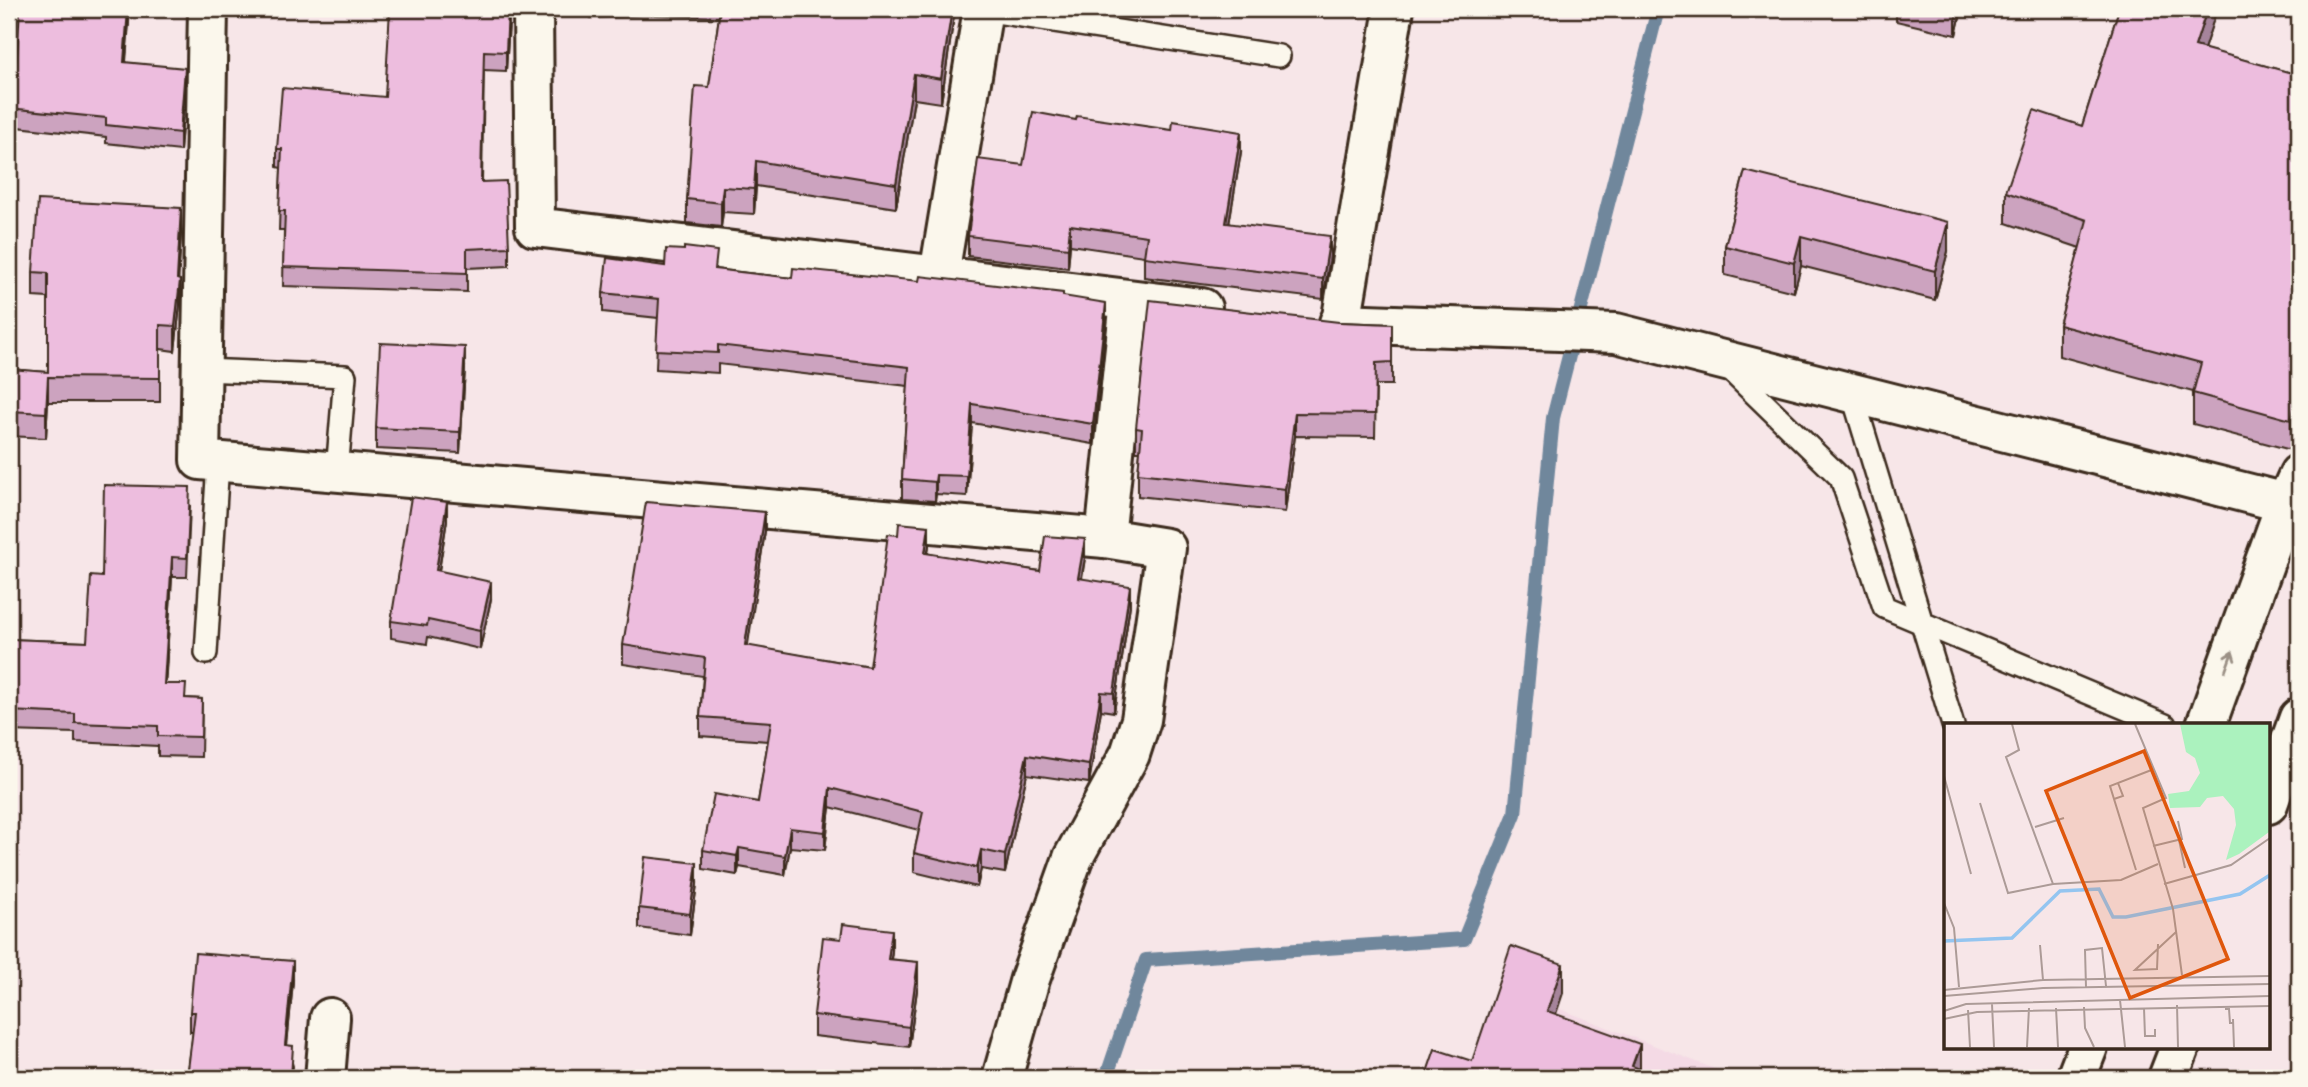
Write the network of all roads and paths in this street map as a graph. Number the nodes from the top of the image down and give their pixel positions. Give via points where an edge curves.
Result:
1 (208, 9) edge
2 (533, 9) edge
3 (1394, 9) edge
4 (983, 10) edge
5 (1279, 55) dead end
6 (939, 275) junction
7 (1130, 299) junction
8 (1236, 311) edge
9 (1302, 319) edge
10 (1341, 323) junction
11 (1719, 359) junction
12 (202, 370) junction
13 (1852, 393) junction
14 (218, 462) junction
15 (337, 472) junction
16 (2293, 489) edge
17 (1105, 538) junction
18 (1922, 622) junction
19 (206, 653) dead end
20 (2128, 717) edge
21 (2299, 718) edge
22 (1952, 723) edge
23 (2156, 723) edge
24 (2207, 723) edge
25 (2270, 798) edge
26 (330, 1018) dead end
27 (2088, 1048) edge
28 (2180, 1048) edge
29 (325, 1078) edge
30 (1002, 1078) edge
31 (2076, 1078) edge
32 (2168, 1078) edge

1 - 12 street
2 - 6 street via 535,227
3 - 10 street
4 - 5 lane
4 - 6 street
6 - 7 street
7 - 8 street
7 - 17 street
9 - 10 street
10 - 11 street via 1616,333
11 - 13 street
11 - 18 lane via 1841,478 1884,607
12 - 14 street via 200,460
12 - 15 lane via 345,376
13 - 16 street
13 - 18 lane
14 - 15 street
14 - 19 lane
15 - 17 street
24 -> 16 street
17 - 30 street via 1166,548 1141,720 1130,754 1073,858 1030,979
18 - 20 lane
18 - 22 lane
20 - 23 lane
21 - 25 street
26 - 29 street
27 - 31 street
28 - 32 street

